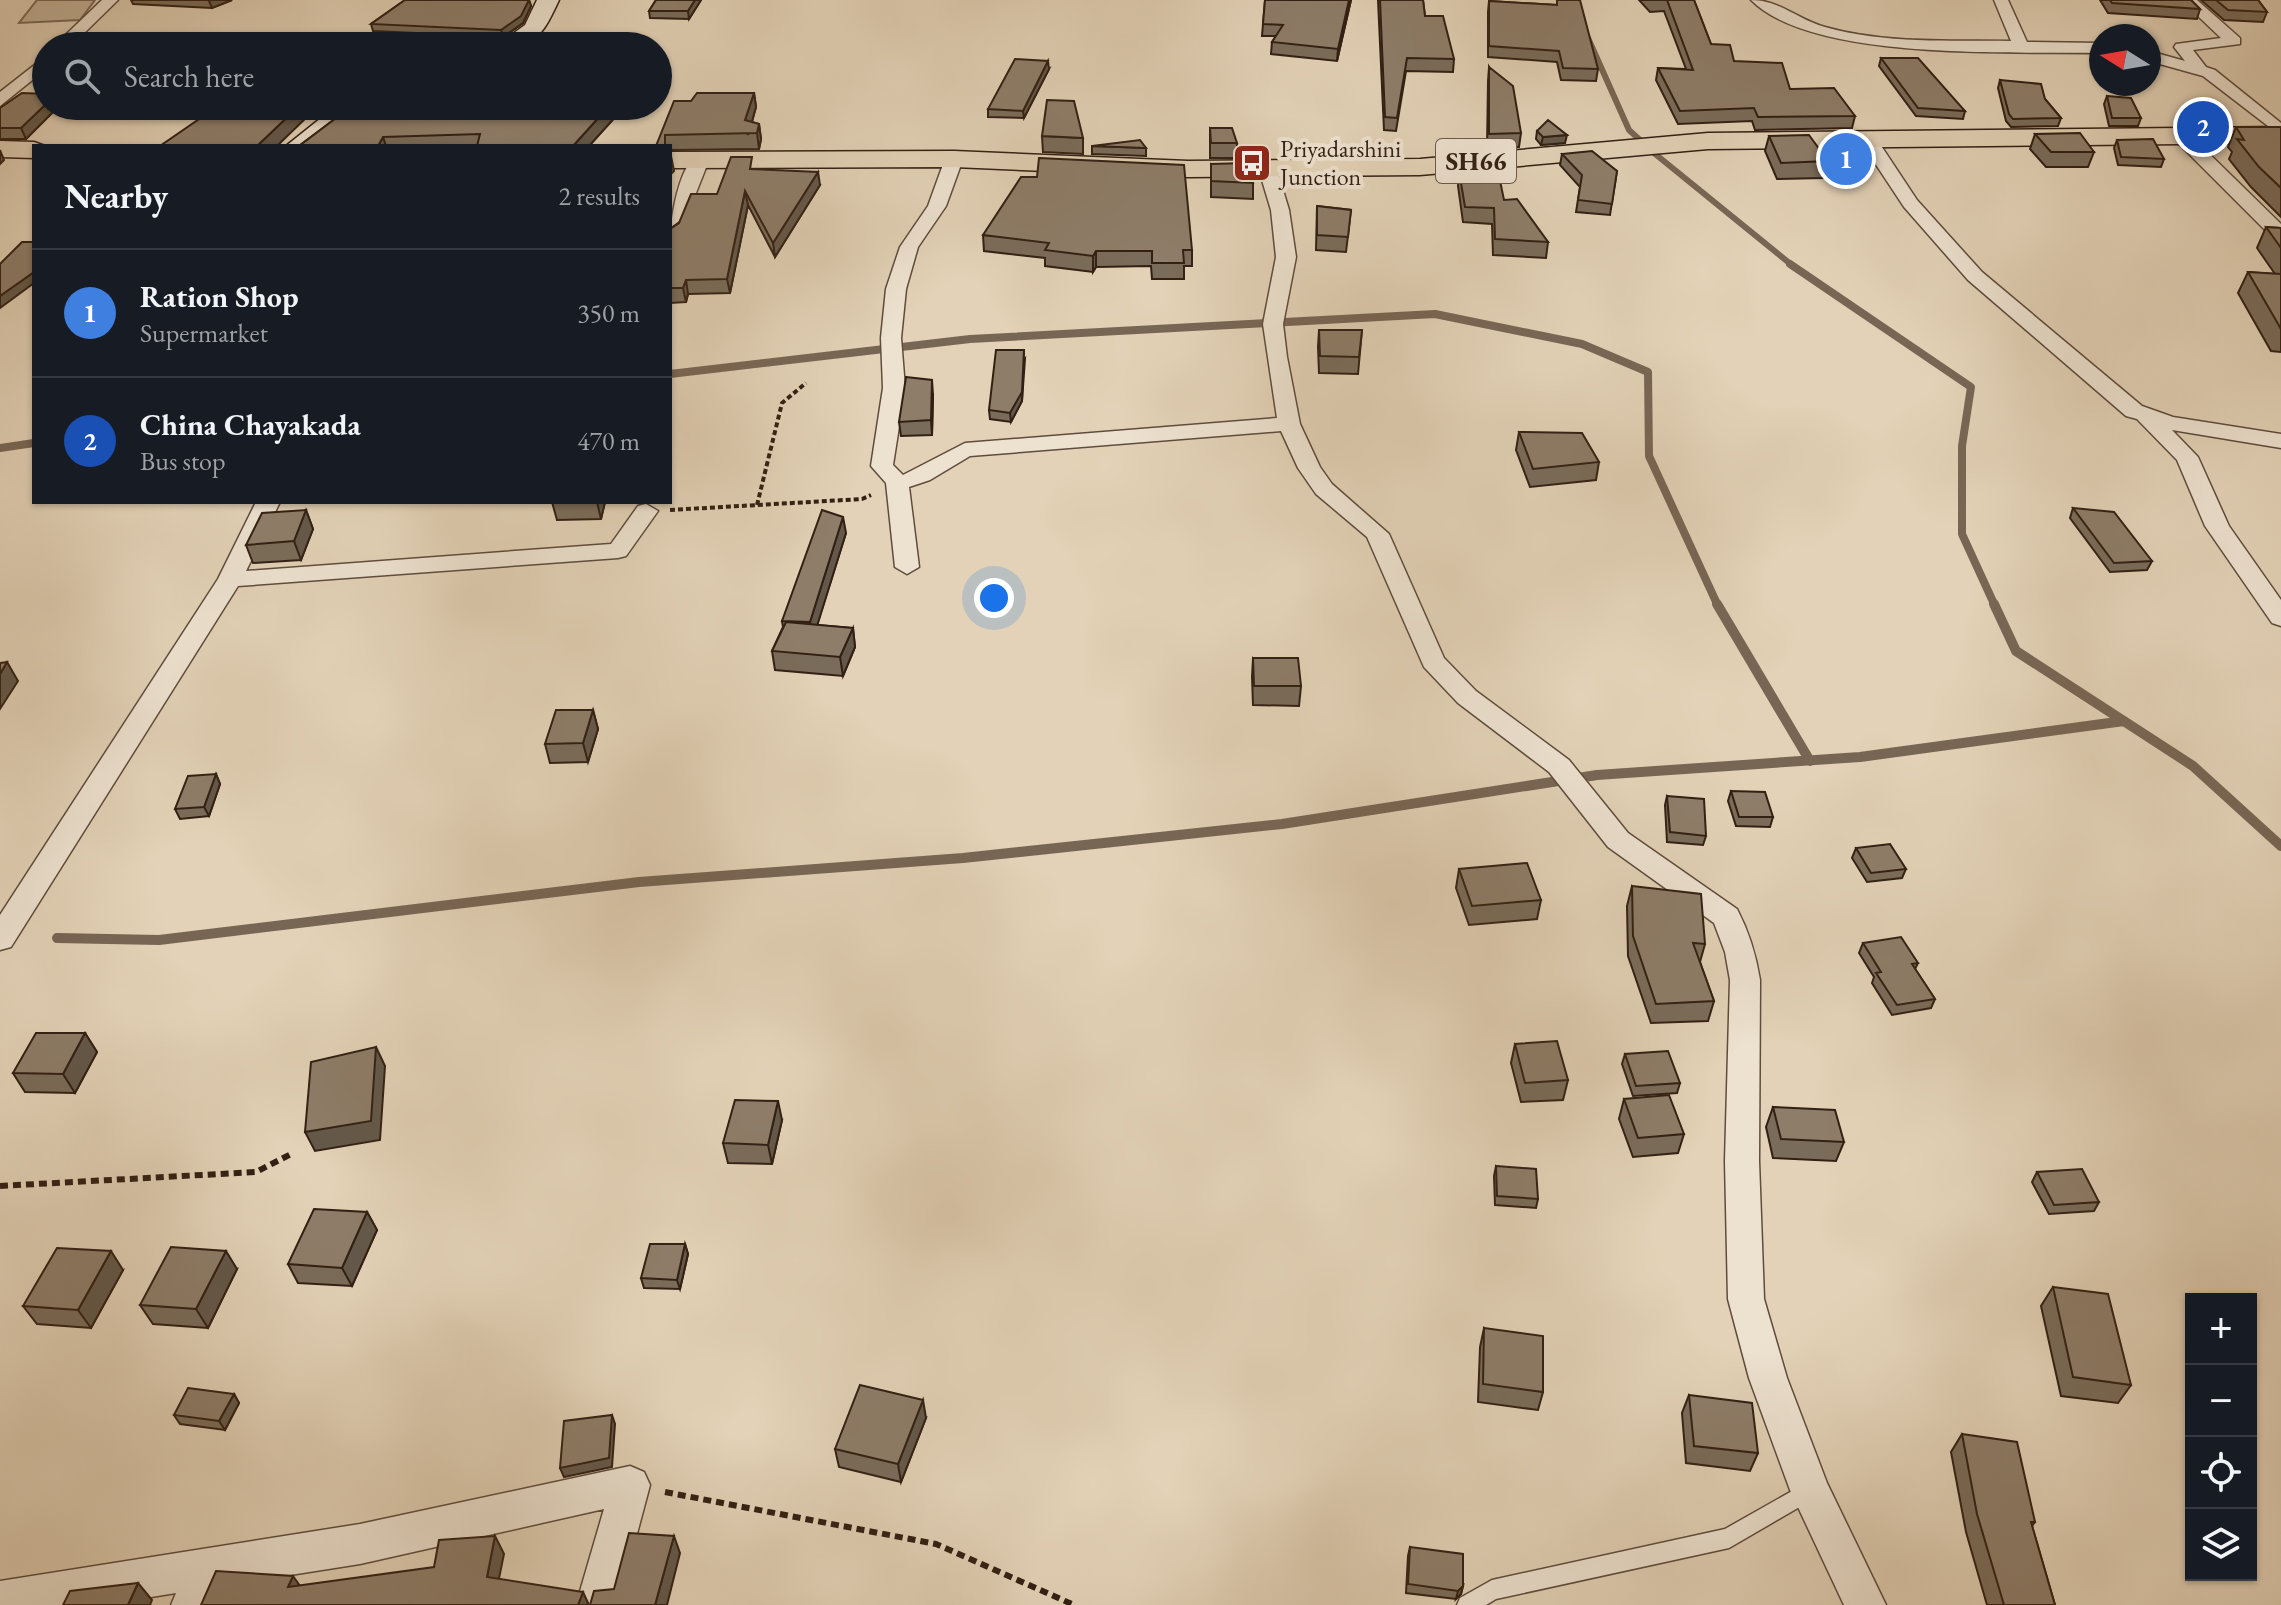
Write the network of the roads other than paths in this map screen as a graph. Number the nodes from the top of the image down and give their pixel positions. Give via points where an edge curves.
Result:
1 (111, 0) edge
2 (548, 0) edge
3 (1758, 0) edge
4 (2001, 0) edge
5 (2188, 0) edge
6 (77, 32) edge
7 (529, 32) edge
8 (2021, 45) junction
9 (2089, 48) edge
10 (2161, 59) edge
11 (2198, 67) junction
12 (32, 73) edge
13 (0, 101) edge
14 (330, 120) edge
15 (2281, 133) edge
16 (2182, 137) junction
17 (1870, 142) junction
18 (300, 144) edge
19 (0, 149) edge
20 (32, 150) edge
21 (954, 159) junction
22 (672, 160) edge
23 (700, 160) junction
24 (1267, 167) junction
25 (672, 231) edge
26 (2279, 233) edge
27 (2143, 414) junction
28 (1289, 424) junction
29 (2281, 441) edge
30 (897, 482) junction
31 (267, 504) edge
32 (646, 511) road end
33 (907, 567) dead end
34 (230, 579) junction
35 (2281, 618) edge
36 (0, 939) edge
37 (1810, 1490) junction
38 (208, 1566) junction
39 (0, 1601) edge
40 (192, 1605) edge
41 (597, 1605) edge
42 (1467, 1605) edge
43 (1865, 1605) edge

1 - 6 street
2 - 7 street
3 - 8 street via 1819,31 1852,37 1892,43
4 - 8 street
5 - 11 street via 2234,41 2182,47
8 - 9 street
10 - 11 street
11 - 15 street
12 - 13 street
14 - 18 street
15 - 16 main road, SH66
16 - 17 main road, SH66
16 - 26 street
17 - 24 main road, SH66 via 1708,141 1420,167
17 - 27 street via 1910,203 1975,276
19 - 20 main road
21 - 23 main road, SH66
21 - 24 main road, SH66 via 1188,169
21 - 30 street via 937,206 909,247 896,289 891,338 894,388 882,466
22 - 23 main road, SH66
23 - 25 street
24 - 28 street via 1286,257 1273,324
27 - 29 street
27 - 35 street via 2187,457 2217,526
28 - 30 street via 965,450 942,459 921,477
28 - 37 street via 1324,489 1377,534 1433,661 1467,697 1559,766 1618,840 1726,917 1745,980 1746,1299 1768,1378
30 - 33 street
31 - 34 street
32 - 34 street via 618,551
34 - 36 street
37 - 42 lane via 1729,1538 1492,1590
37 - 43 street
38 - 39 street
38 - 40 street
38 - 41 street via 360,1544 630,1485

